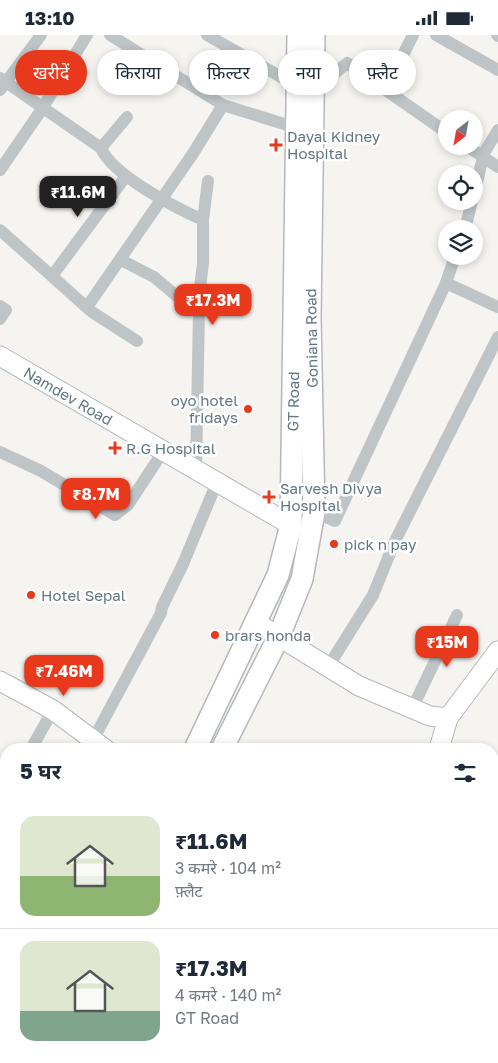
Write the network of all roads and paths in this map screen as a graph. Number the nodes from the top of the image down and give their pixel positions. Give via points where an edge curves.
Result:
1 (41, 35) edge
2 (87, 35) edge
3 (110, 35) edge
4 (207, 35) edge
5 (298, 35) edge
6 (314, 35) edge
7 (413, 35) edge
8 (436, 35) edge
9 (300, 50) edge
10 (311, 50) edge
11 (406, 50) edge
12 (349, 64) edge
13 (278, 68) edge
14 (339, 70) edge
15 (498, 70) edge
16 (2, 83) edge
17 (305, 95) edge
18 (394, 95) edge
19 (223, 105) junction
20 (42, 109) junction
21 (127, 117) dead end
22 (438, 125) edge
23 (305, 126) junction
24 (498, 130) edge
25 (101, 148) junction
26 (481, 155) edge
27 (484, 157) junction
28 (482, 165) edge
29 (498, 167) edge
30 (0, 170) edge
31 (126, 176) junction
32 (208, 181) dead end
33 (162, 198) junction
34 (203, 220) junction
35 (0, 230) edge
36 (121, 260) junction
37 (452, 265) edge
38 (52, 276) junction
39 (446, 283) junction
40 (198, 304) junction
41 (0, 306) edge
42 (87, 307) junction
43 (498, 307) edge
44 (0, 319) edge
45 (498, 337) edge
46 (137, 341) dead end
47 (1, 360) edge
48 (164, 450) junction
49 (0, 452) edge
50 (196, 469) junction
51 (217, 482) junction
52 (314, 512) junction
53 (291, 525) junction
54 (457, 615) dead end
55 (255, 623) junction
56 (279, 636) junction
57 (498, 651) edge
58 (328, 667) junction
59 (0, 681) edge
60 (412, 709) junction
61 (53, 710) junction
62 (448, 717) junction
63 (34, 743) edge
64 (99, 743) edge
65 (100, 743) edge
66 (198, 743) edge
67 (225, 743) edge
68 (441, 743) edge

1 - 16 street
2 - 20 street
3 - 19 street
4 - 13 street
5 - 9 main road
6 - 10 main road, Goniana Road
7 - 11 street
8 - 15 street
12 - 14 street
16 - 20 street
17 - 23 main road, Goniana Road
18 - 22 street
19 - 23 street
19 - 33 street
20 - 25 street
20 - 30 street
21 - 25 street
23 - 52 main road, Goniana Road
23 - 53 main road, GT Road via 291,399
24 - 27 street
25 - 31 street
26 - 27 street
27 - 28 street
27 - 29 street
31 - 33 street
31 - 38 street
32 - 34 street
33 - 34 street
33 - 36 street
34 - 40 street via 203,263
35 - 38 street
36 - 40 street via 154,277 179,297
36 - 42 street
37 - 39 street
38 - 42 street
39 - 43 street
39 - 52 street via 335,521
40 - 50 street
41 - 44 street via 6,310
42 - 46 street
45 - 58 street via 395,541 373,595
47 - 48 street, Namdev Road
48 - 49 street via 128,505 115,515 41,471
48 - 50 street, Namdev Road
50 - 51 street, Namdev Road
51 - 53 street, Namdev Road
51 - 65 street
52 - 56 main road, Goniana Road via 302,579
53 - 55 main road, GT Road via 278,575
54 - 60 street
55 - 56 street
55 - 66 main road, GT Road
56 - 58 street
56 - 67 main road
57 - 62 street
58 - 60 street via 359,686
59 - 61 street
60 - 62 street via 430,716
61 - 63 street
61 - 64 street
62 - 68 street

